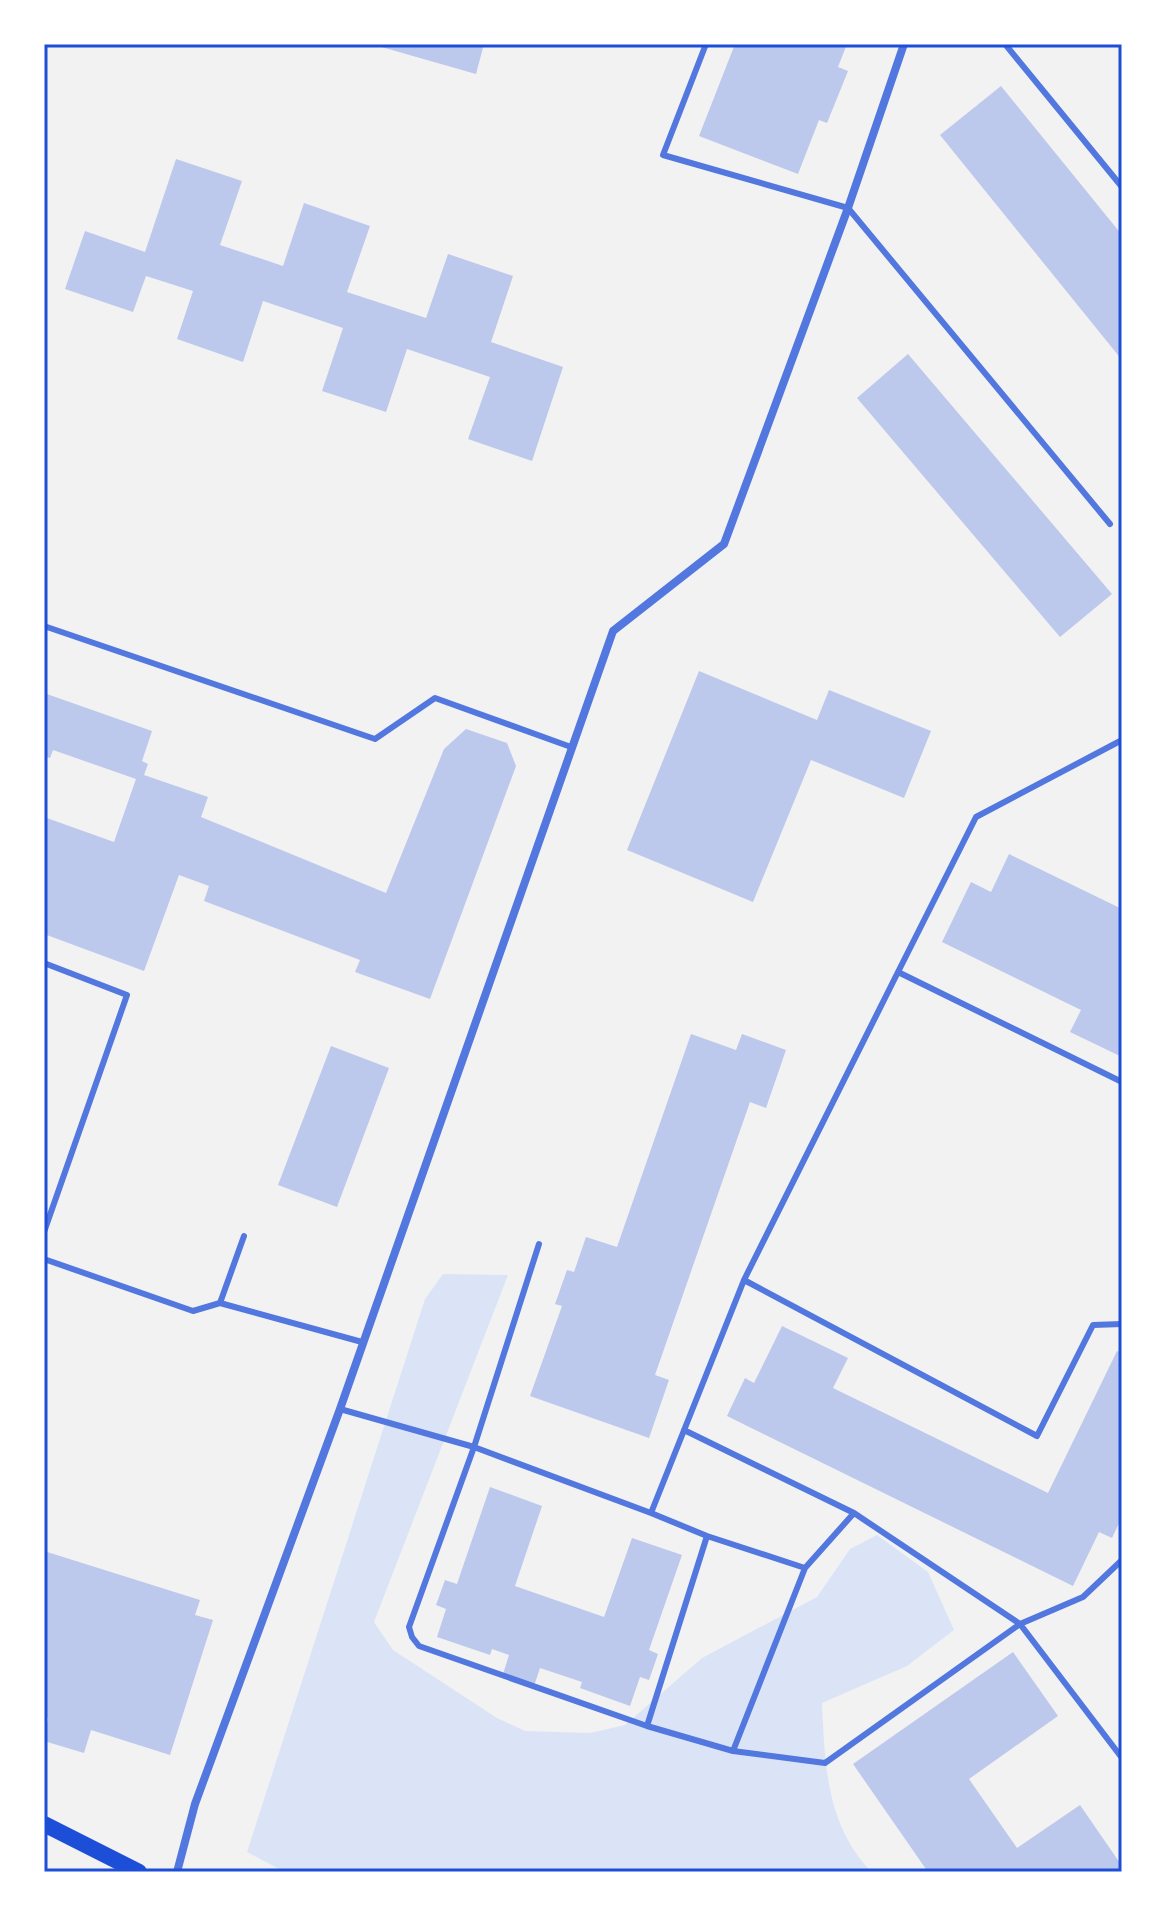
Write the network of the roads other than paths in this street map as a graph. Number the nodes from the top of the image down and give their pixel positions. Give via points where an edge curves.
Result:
1 (706, 44) edge
2 (904, 44) edge
3 (1005, 44) edge
4 (1122, 187) edge
5 (848, 208) junction
6 (1110, 524) dead end
7 (44, 626) edge
8 (1122, 740) edge
9 (571, 747) junction
10 (44, 963) edge
11 (898, 972) junction
12 (1122, 1082) edge
13 (44, 1232) edge
14 (244, 1236) dead end
15 (539, 1244) dead end
16 (44, 1259) edge
17 (744, 1280) junction
18 (220, 1303) junction
19 (1122, 1324) edge
20 (362, 1342) junction
21 (340, 1409) junction
22 (684, 1430) junction
23 (474, 1447) junction
24 (651, 1513) junction
25 (854, 1513) junction
26 (707, 1536) junction
27 (1122, 1560) edge
28 (805, 1568) junction
29 (1020, 1624) junction
30 (647, 1726) junction
31 (733, 1751) junction
32 (1122, 1758) edge
33 (44, 1824) edge
34 (139, 1872) edge
35 (177, 1872) edge

1 - 5 lane via 663,155
2 - 5 street
3 - 4 lane
5 - 6 lane
5 - 9 street via 724,544 613,631
7 - 9 lane via 375,739 435,698
8 - 11 lane via 976,817
9 - 20 street
10 - 13 lane via 127,995
11 - 12 lane
11 - 17 lane
14 - 18 lane
15 - 23 lane
16 - 18 lane via 193,1311
17 - 19 lane via 1037,1436 1093,1325
17 - 22 lane
18 - 20 lane
20 - 21 street
21 - 23 lane
21 - 35 street via 195,1804
22 - 24 lane
22 - 25 lane
23 - 24 lane
23 - 30 lane via 409,1627 412,1637 419,1646
24 - 26 lane
25 - 28 lane
25 - 29 lane
26 - 28 lane
26 - 30 lane
27 - 29 lane via 1083,1597
28 - 31 lane
29 - 31 lane via 825,1763
29 - 32 lane
30 - 31 lane
33 - 34 main road

